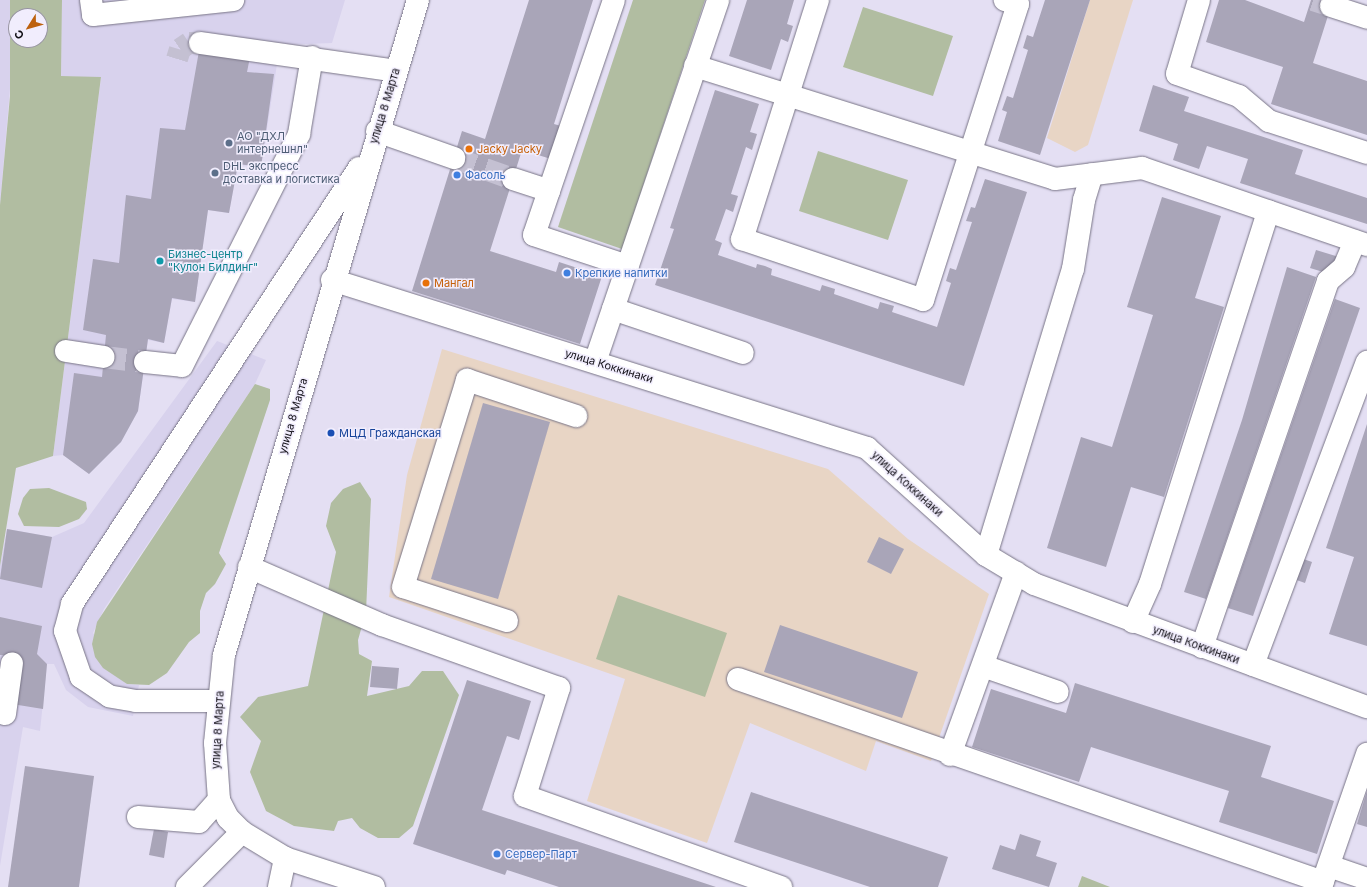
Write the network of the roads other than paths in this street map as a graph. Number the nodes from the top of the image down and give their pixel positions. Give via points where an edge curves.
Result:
1 (91, 0) edge
2 (232, 0) edge
3 (418, 0) edge
4 (614, 0) edge
5 (718, 0) edge
6 (818, 0) edge
7 (1005, 0) edge
8 (1199, 0) edge
9 (1331, 6) tunnel mouth
10 (1367, 18) edge
11 (200, 43) tunnel mouth
12 (312, 56) junction
13 (695, 66) junction
14 (396, 71) junction
15 (788, 95) junction
16 (375, 139) junction
17 (971, 152) junction
18 (1367, 154) edge
19 (454, 158) tunnel mouth
20 (1092, 174) junction
21 (513, 179) tunnel mouth
22 (549, 192) junction
23 (1268, 211) junction
24 (1361, 243) edge
25 (628, 266) junction
26 (332, 280) junction
27 (613, 309) junction
28 (66, 352) dead end
29 (743, 353) dead end
30 (104, 357) tunnel mouth
31 (145, 362) tunnel mouth
32 (595, 362) junction
33 (1367, 362) edge
34 (576, 416) dead end
35 (986, 555) junction
36 (249, 566) junction
37 (1016, 573) junction
38 (507, 621) dead end
39 (1133, 622) junction
40 (1202, 648) junction
41 (12, 662) dead end
42 (983, 666) junction
43 (1253, 666) junction
44 (738, 680) dead end
45 (1058, 692) dead end
46 (219, 701) junction
47 (1367, 707) edge
48 (4, 714) dead end
49 (1367, 754) edge
50 (950, 755) junction
51 (219, 800) junction
52 (138, 817) dead end
53 (242, 832) junction
54 (285, 858) junction
55 (1324, 878) edge
56 (1367, 879) edge
57 (327, 880) edge
58 (187, 887) edge
59 (279, 887) edge
60 (374, 887) edge
61 (781, 887) edge

1 - 2 street via 93,15
3 - 14 street, улица 8 Марта
4 - 22 street
5 - 13 street
6 - 15 street
7 - 17 street via 1018,4
8 - 18 street via 1177,74 1239,96 1269,121
9 - 10 street
11 - 12 street
12 - 14 street
12 - 31 street via 299,134 182,366
13 - 15 street
13 - 25 street
14 - 16 street, улица 8 Марта
15 - 17 street
15 - 17 street via 742,239 923,300
16 - 19 street
16 - 26 street, улица 8 Марта
16 - 46 street via 72,604 65,631 81,677 109,696 136,701
17 - 20 street via 1055,179
20 - 23 street via 1142,168
20 - 35 street via 1084,200 1073,269
21 - 22 street
22 - 25 street via 534,235
23 - 24 street
23 - 39 street via 1150,584
24 - 40 street via 1344,267 1328,281
25 - 27 street
26 - 32 street, улица Коккинаки
26 - 36 street, улица 8 Марта
27 - 29 street
27 - 32 street
28 - 30 street
32 - 35 street, улица Коккинаки via 867,448
33 - 43 street
34 - 38 street via 467,380 403,587
35 - 37 street, улица Коккинаки
36 - 46 street, улица 8 Марта via 224,655
36 - 61 street via 382,625 559,688 525,796
37 - 39 street, улица Коккинаки via 1034,584
37 - 42 street
39 - 40 street, улица Коккинаки
40 - 43 street, улица Коккинаки
41 - 48 street
42 - 45 street
42 - 50 street
43 - 47 street, улица Коккинаки
44 - 50 street
46 - 51 street, улица 8 Марта via 215,743
49 - 55 street
50 - 55 street
51 - 52 street via 199,822
51 - 53 street, улица 8 Марта via 228,818
53 - 54 street, улица 8 Марта
53 - 58 street
54 - 57 street, улица 8 Марта
54 - 59 street
55 - 56 street
57 - 60 street, улица 8 Марта

